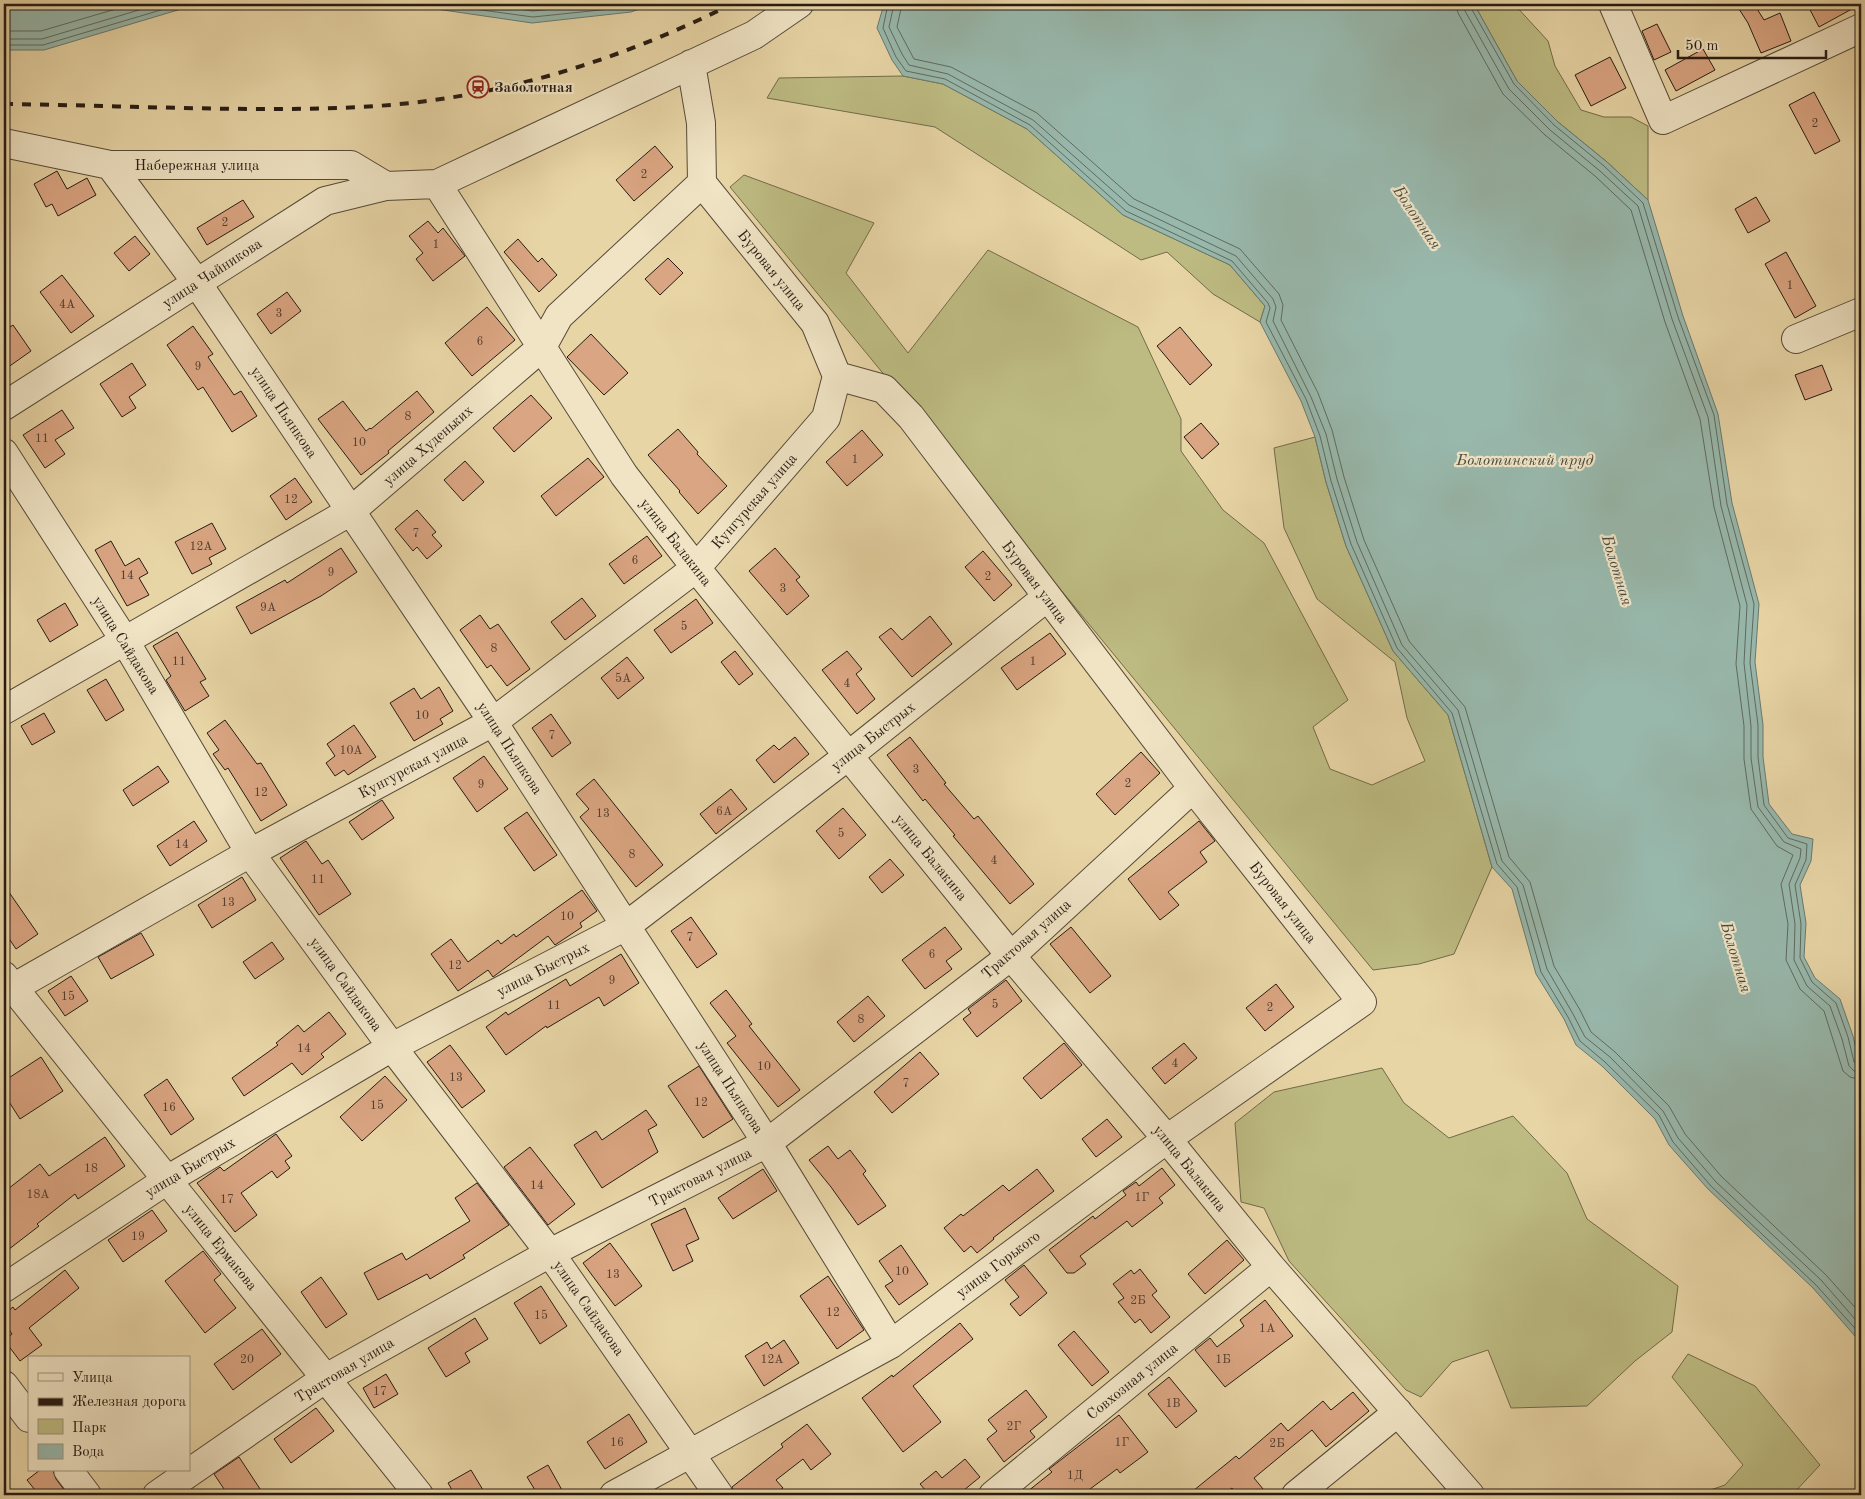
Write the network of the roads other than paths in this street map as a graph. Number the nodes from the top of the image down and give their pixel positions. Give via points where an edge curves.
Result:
1 (799, 4) edge
2 (1613, 4) edge
3 (1861, 28) edge
4 (691, 64) junction
5 (4, 143) edge
6 (110, 165) junction
7 (702, 183) junction
8 (438, 184) junction
9 (386, 186) junction
10 (197, 283) junction
11 (1861, 312) edge
12 (1796, 339) dead end
13 (542, 347) junction
14 (837, 376) junction
15 (4, 406) edge
16 (4, 453) edge
17 (351, 511) junction
18 (696, 568) junction
19 (1047, 598) junction
20 (125, 641) junction
21 (4, 710) edge
22 (494, 722) junction
23 (848, 756) junction
24 (1193, 788) junction
25 (250, 853) junction
26 (626, 926) junction
27 (1011, 956) junction
28 (7, 985) edge
29 (1362, 1002) joint
30 (392, 1047) junction
31 (1167, 1139) junction
32 (767, 1143) junction
33 (168, 1180) junction
34 (550, 1253) junction
35 (1271, 1267) junction
36 (4, 1288) edge
37 (891, 1344) junction
38 (326, 1378) junction
39 (4, 1385) edge
40 (1398, 1412) junction
41 (28, 1417) edge
42 (690, 1453) junction
43 (70, 1472) edge
44 (87, 1495) edge
45 (158, 1495) edge
46 (420, 1495) edge
47 (614, 1495) edge
48 (719, 1495) edge
49 (993, 1495) edge
50 (1296, 1495) edge
51 (1470, 1495) edge

1 - 4 street via 754,35
2 - 3 street via 1663,120
4 - 7 street via 701,123
4 - 8 street
5 - 6 street, Набережная улица
6 - 9 street, Набережная улица via 350,165
6 - 10 street, улица Пьянкова
7 - 13 street, улица Худеньких via 559,316
7 - 14 street, Буровая улица via 815,322
8 - 9 street, улица Чайникова
8 - 13 street, улица Балакина
9 - 10 street, улица Чайникова via 325,201
10 - 15 street, улица Чайникова
10 - 17 street, улица Пьянкова
11 - 12 street
13 - 17 street, улица Худеньких
13 - 18 street, улица Балакина via 624,475
14 - 18 street, Кунгурская улица via 826,418
14 - 19 street, Буровая улица via 884,389 911,417
16 - 20 street, улица Сайдакова
17 - 20 street, улица Худеньких
17 - 22 street, улица Пьянкова
18 - 22 street, Кунгурская улица
18 - 23 street, улица Балакина
19 - 23 street, улица Быстрых
19 - 24 street, Буровая улица
20 - 21 street, улица Худеньких
20 - 25 street, улица Сайдакова
22 - 25 street, Кунгурская улица
22 - 26 street, улица Пьянкова
23 - 26 street, улица Быстрых
23 - 27 street, улица Балакина
24 - 27 street, Трактовая улица
24 - 29 street, Буровая улица
25 - 28 street, Кунгурская улица
25 - 30 street, улица Сайдакова
26 - 30 street, улица Быстрых
26 - 32 street, улица Пьянкова
27 - 31 street, улица Балакина
27 - 32 street, Трактовая улица
28 - 33 street, улица Ермакова
29 - 31 street, улица Горького
30 - 33 street, улица Быстрых
30 - 34 street, улица Сайдакова
31 - 35 street, улица Балакина
31 - 37 street, улица Горького
32 - 34 street, Трактовая улица
32 - 37 street, улица Пьянкова
33 - 36 street, улица Быстрых
33 - 38 street, улица Ермакова
34 - 38 street, Трактовая улица
34 - 42 street, улица Сайдакова
35 - 40 street, улица Балакина
35 - 49 street, Совхозная улица
37 - 42 street, улица Горького
38 - 45 street, Трактовая улица
38 - 46 street, улица Ермакова
39 - 41 street
40 - 50 street
40 - 51 street, улица Балакина
42 - 47 street, улица Горького
42 - 48 street, улица Сайдакова
43 - 44 street

